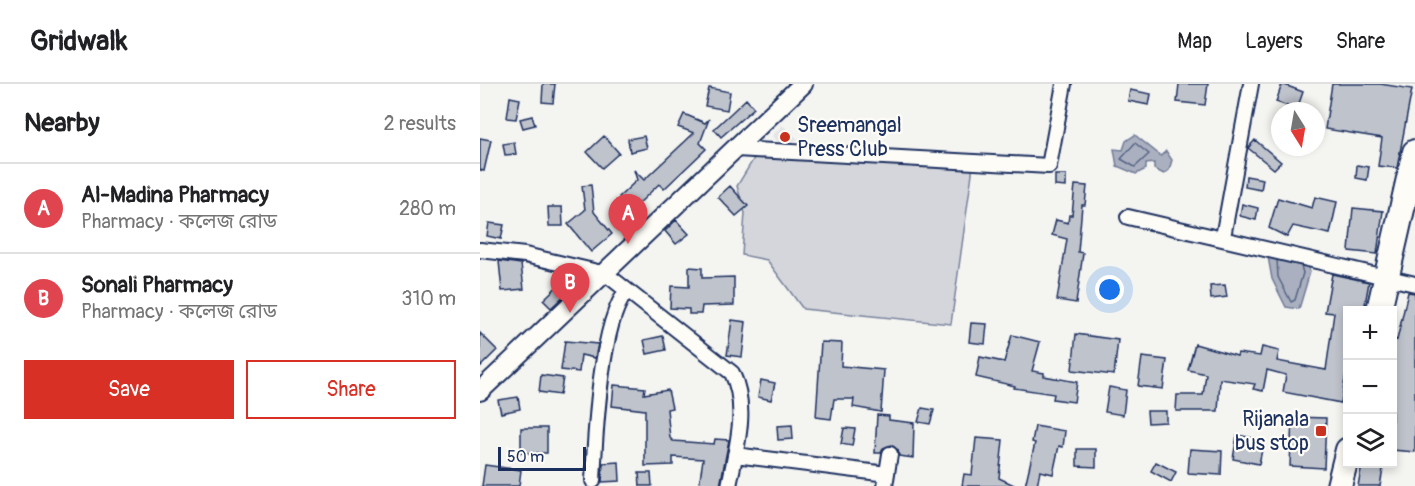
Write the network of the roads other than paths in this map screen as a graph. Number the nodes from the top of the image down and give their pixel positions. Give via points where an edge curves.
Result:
1 (803, 84) edge
2 (1064, 84) edge
3 (1251, 84) edge
4 (736, 148) junction
5 (1415, 152) edge
6 (1128, 217) dead end
7 (1222, 237) junction
8 (480, 250) edge
9 (606, 274) junction
10 (1387, 278) junction
11 (1415, 284) edge
12 (627, 291) junction
13 (1380, 306) edge
14 (480, 391) edge
15 (890, 454) dead end
16 (735, 455) junction
17 (1343, 468) edge
18 (886, 480) edge
19 (593, 481) dead end
20 (729, 486) edge
21 (1339, 486) edge

1 - 4 main road
2 - 4 street via 1050,166
3 - 7 street
4 - 9 main road
5 - 10 highway
6 - 7 street
7 - 10 street
8 - 9 street via 525,255
9 - 12 street
9 - 14 main road
10 - 11 street
10 - 13 highway
12 - 16 street via 732,373 742,403
12 - 19 street via 618,301 608,341
15 - 18 street
16 - 18 street
16 - 20 street
17 - 21 highway

